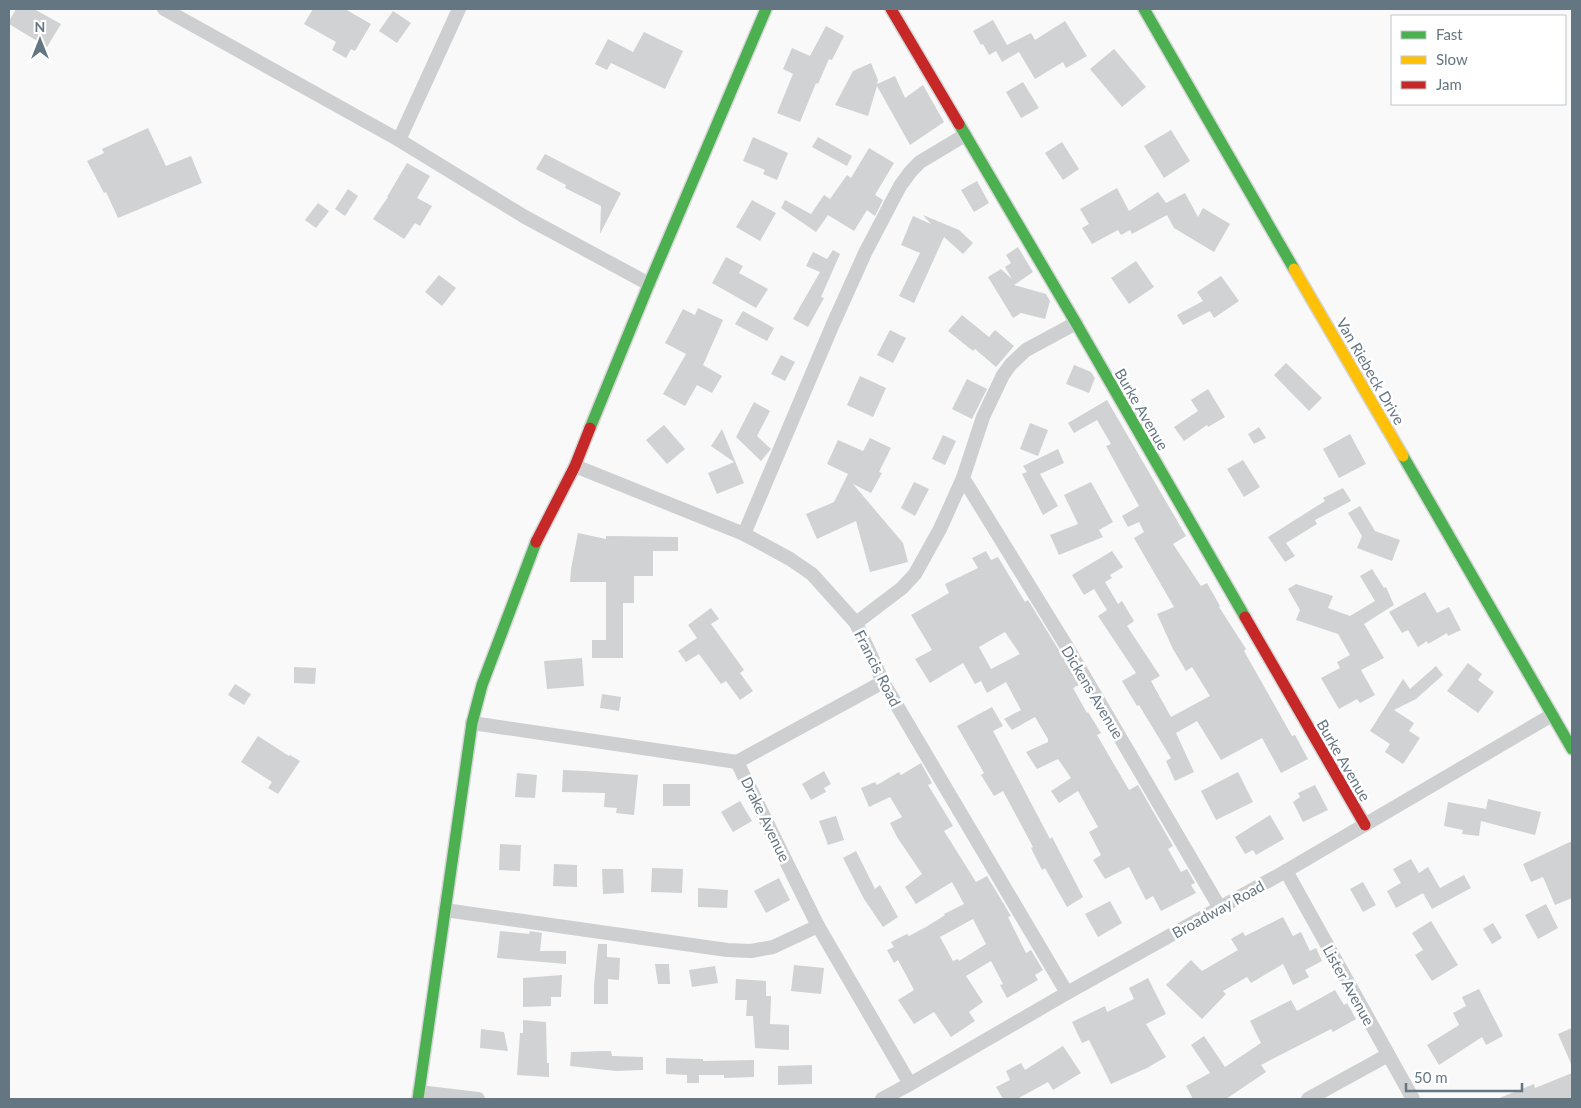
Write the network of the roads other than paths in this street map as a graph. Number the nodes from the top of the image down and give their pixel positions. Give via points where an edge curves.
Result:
1 (164, 9) edge
2 (459, 9) edge
3 (766, 9) edge
4 (891, 9) edge
5 (1144, 9) edge
6 (965, 135) junction
7 (399, 140) junction
8 (649, 284) junction
9 (1076, 323) junction
10 (575, 466) junction
11 (963, 478) junction
12 (744, 534) junction
13 (856, 623) junction
14 (883, 682) junction
15 (1552, 715) junction
16 (472, 723) junction
17 (1572, 749) edge
18 (737, 762) junction
19 (1365, 825) junction
20 (1286, 871) junction
21 (1220, 908) junction
22 (444, 910) junction
23 (818, 926) junction
24 (1067, 993) junction
25 (1388, 1055) junction
26 (910, 1084) junction
27 (418, 1095) edge
28 (478, 1099) edge
29 (882, 1099) edge
30 (1308, 1099) edge
31 (1414, 1099) edge

1 - 7 street
2 - 7 street
3 - 8 street
4 - 6 street, Burke Avenue
5 - 15 street, Van Riebeck Drive
6 - 9 street, Burke Avenue
6 - 12 street via 920,162 900,186 833,324
7 - 8 street via 525,217
8 - 10 street
9 - 11 street via 1026,350 1003,374 983,417
9 - 19 street, Burke Avenue
10 - 12 street, Francis Road
10 - 16 street via 536,542 482,685
11 - 13 street via 915,574
11 - 21 street, Dickens Avenue via 1067,647
12 - 13 street, Francis Road via 812,574
13 - 14 street, Francis Road
14 - 18 street
14 - 24 street, Francis Road
15 - 17 street, Van Riebeck Drive
15 - 19 street, Broadway Road
16 - 18 street, Drake Avenue
16 - 22 street
18 - 23 street, Drake Avenue
19 - 20 street, Broadway Road
20 - 21 street, Broadway Road
20 - 25 street, Lister Avenue
21 - 24 street, Broadway Road
22 - 23 street via 743,951 773,946
22 - 27 street
23 - 26 street, Drake Avenue
24 - 26 street, Broadway Road
25 - 30 street
25 - 31 street, Lister Avenue
26 - 29 street, Broadway Road
27 - 28 street

